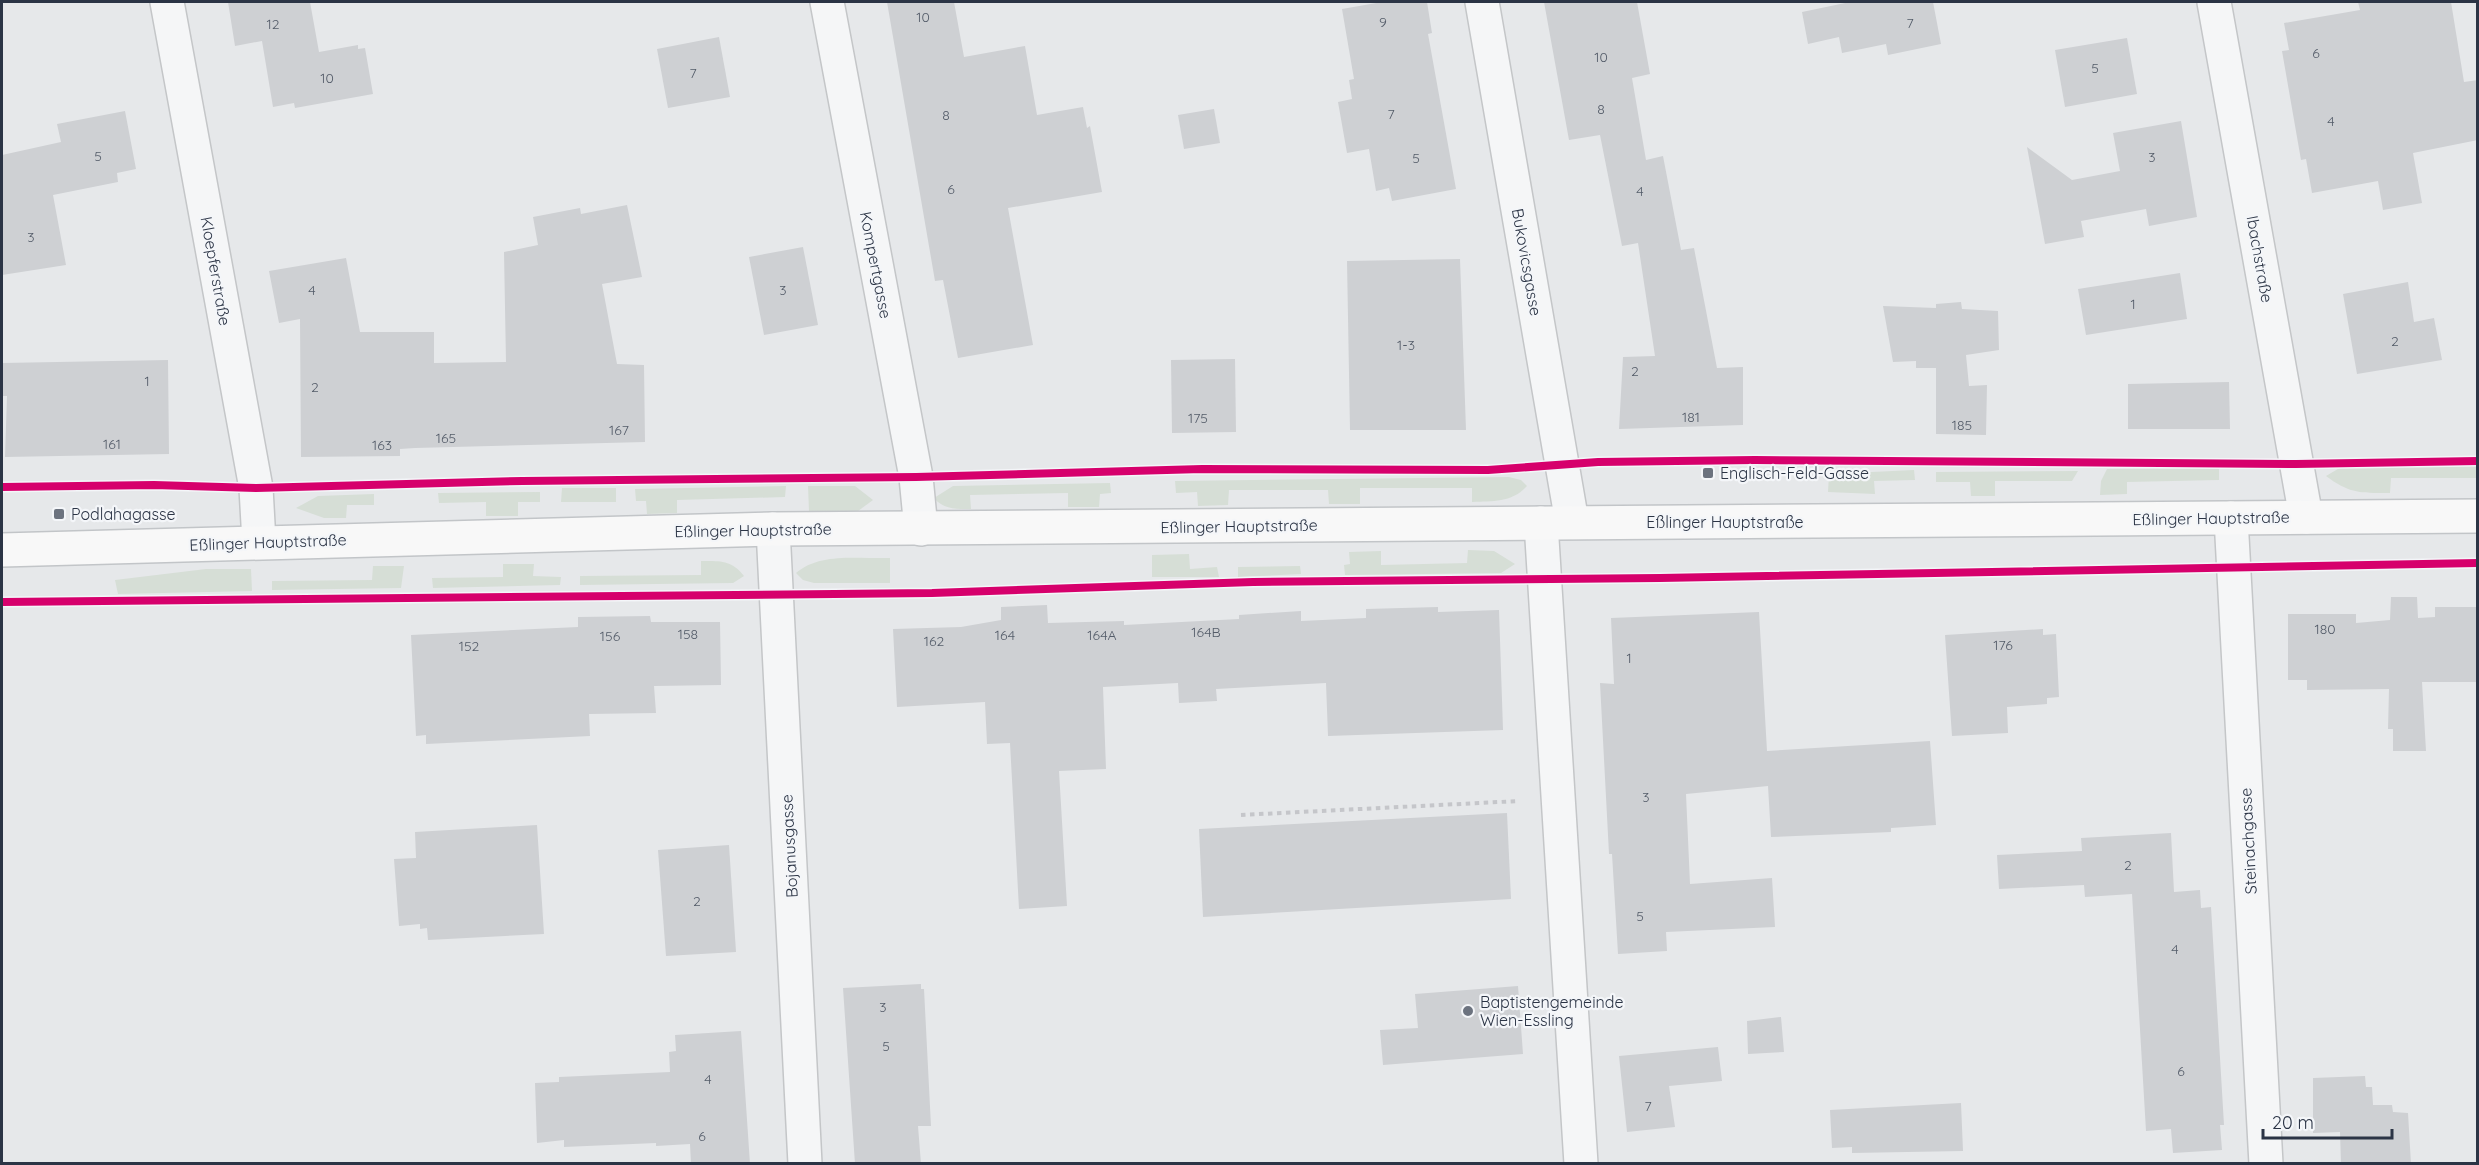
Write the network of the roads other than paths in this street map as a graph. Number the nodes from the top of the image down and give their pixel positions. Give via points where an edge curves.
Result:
1 (167, 2) edge
2 (827, 2) edge
3 (1482, 2) edge
4 (2214, 2) edge
5 (2306, 516) junction
6 (2478, 516) edge
7 (2231, 518) junction
8 (1556, 522) junction
9 (772, 529) junction
10 (921, 529) junction
11 (259, 542) junction
12 (2, 550) edge
13 (806, 1164) edge
14 (1581, 1164) edge
15 (2266, 1164) edge

1 - 11 street, Kloepferstraße via 256,488
2 - 10 street, Kompertgasse via 916,477
3 - 8 street, Bukovicsgasse
4 - 5 street, Ibachstraße
5 - 6 main road, Eßlinger Hauptstraße
5 - 7 main road, Eßlinger Hauptstraße
7 - 8 main road, Eßlinger Hauptstraße
7 - 15 street, Steinachgasse
8 - 10 main road, Eßlinger Hauptstraße
8 - 14 street via 1558,799
9 - 10 main road, Eßlinger Hauptstraße
9 - 11 main road, Eßlinger Hauptstraße
9 - 13 street, Bojanusgasse
11 - 12 main road, Eßlinger Hauptstraße

